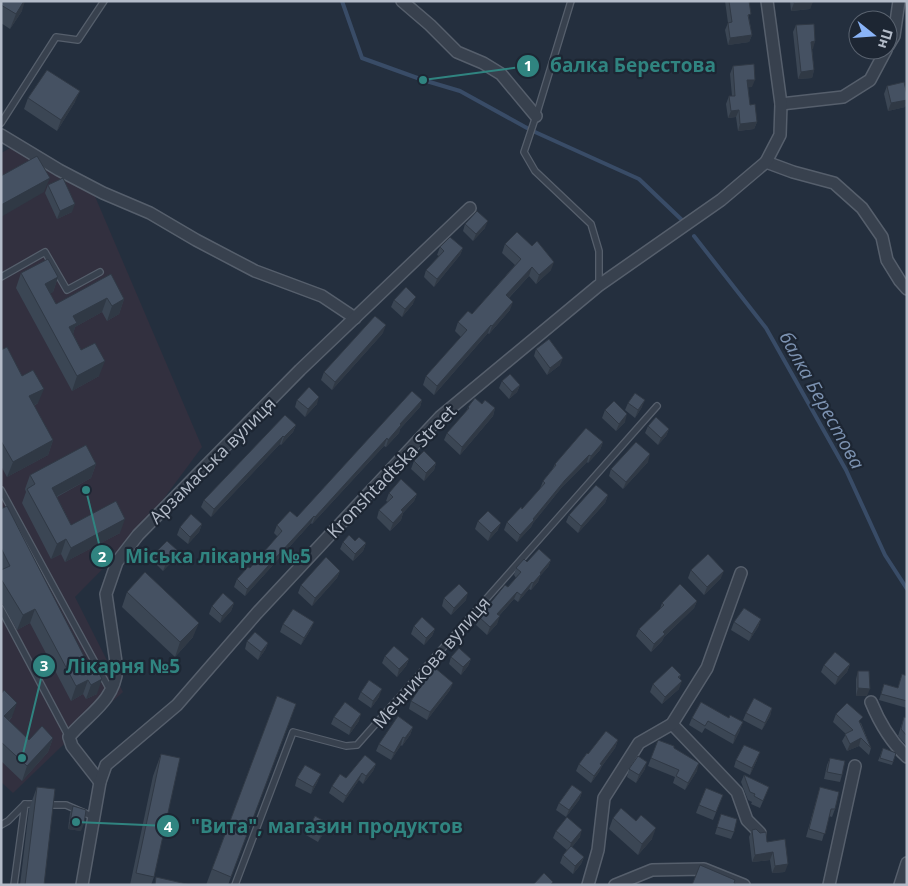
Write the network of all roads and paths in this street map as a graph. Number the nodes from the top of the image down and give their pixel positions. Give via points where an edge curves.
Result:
1 (104, 1) edge
2 (402, 1) edge
3 (571, 1) edge
4 (767, 1) edge
5 (881, 60) edge
6 (781, 104) junction
7 (536, 116) junction
8 (1, 123) edge
9 (1, 135) edge
10 (766, 162) junction
11 (470, 208) dead end
12 (100, 272) dead end
13 (1, 277) edge
14 (598, 286) junction
15 (907, 289) edge
16 (355, 318) junction
17 (656, 406) dead end
18 (1, 490) edge
19 (8, 502) junction
20 (1, 504) edge
21 (741, 573) dead end
22 (1, 609) edge
23 (111, 692) junction
24 (871, 702) dead end
25 (672, 724) junction
26 (69, 738) junction
27 (907, 757) edge
28 (855, 766) dead end
29 (100, 782) junction
30 (25, 804) junction
31 (94, 817) junction
32 (1, 825) edge
33 (760, 833) edge
34 (907, 863) edge
35 (14, 885) edge
36 (82, 885) edge
37 (235, 885) edge
38 (588, 885) edge
39 (615, 885) edge
40 (744, 885) edge
41 (829, 885) edge
42 (900, 885) edge

1 - 8 lane via 78,40 56,37
2 - 7 street via 456,52 501,74
3 - 7 lane
4 - 6 street, Kronshtadtska Street
5 - 6 street via 870,80 843,97
6 - 10 street, Kronshtadtska Street via 780,135
7 - 14 lane via 524,152 535,171 591,224 599,251
9 - 16 street via 103,193 150,213 255,271 322,296
10 - 14 street, Kronshtadtska Street via 721,200
10 - 15 street via 834,183 862,208 882,237 887,260
11 - 16 street, Арзамаська вулиця
12 - 13 lane via 67,290 45,252
14 - 29 street, Kronshtadtska Street via 440,417 257,612 176,705 106,766
16 - 23 street, Арзамаська вулиця via 138,534 117,562 106,594 117,669
17 - 37 lane, Мечникова вулиця via 357,745 346,746 293,732
18 - 19 lane
19 - 20 lane
19 - 23 lane
21 - 25 street via 707,668
22 - 26 lane
23 - 26 street, Арзамаська вулиця
24 - 27 street via 894,745
25 - 33 street via 737,792 747,820
25 - 38 street via 639,743 604,798 598,850
26 - 29 street
28 - 41 street
29 - 31 street, Kronshtadtska Street
30 - 31 lane via 66,805
30 - 32 lane
30 - 35 lane
31 - 36 street, Kronshtadtska Street
34 - 42 street
39 - 40 street via 652,870 704,869

